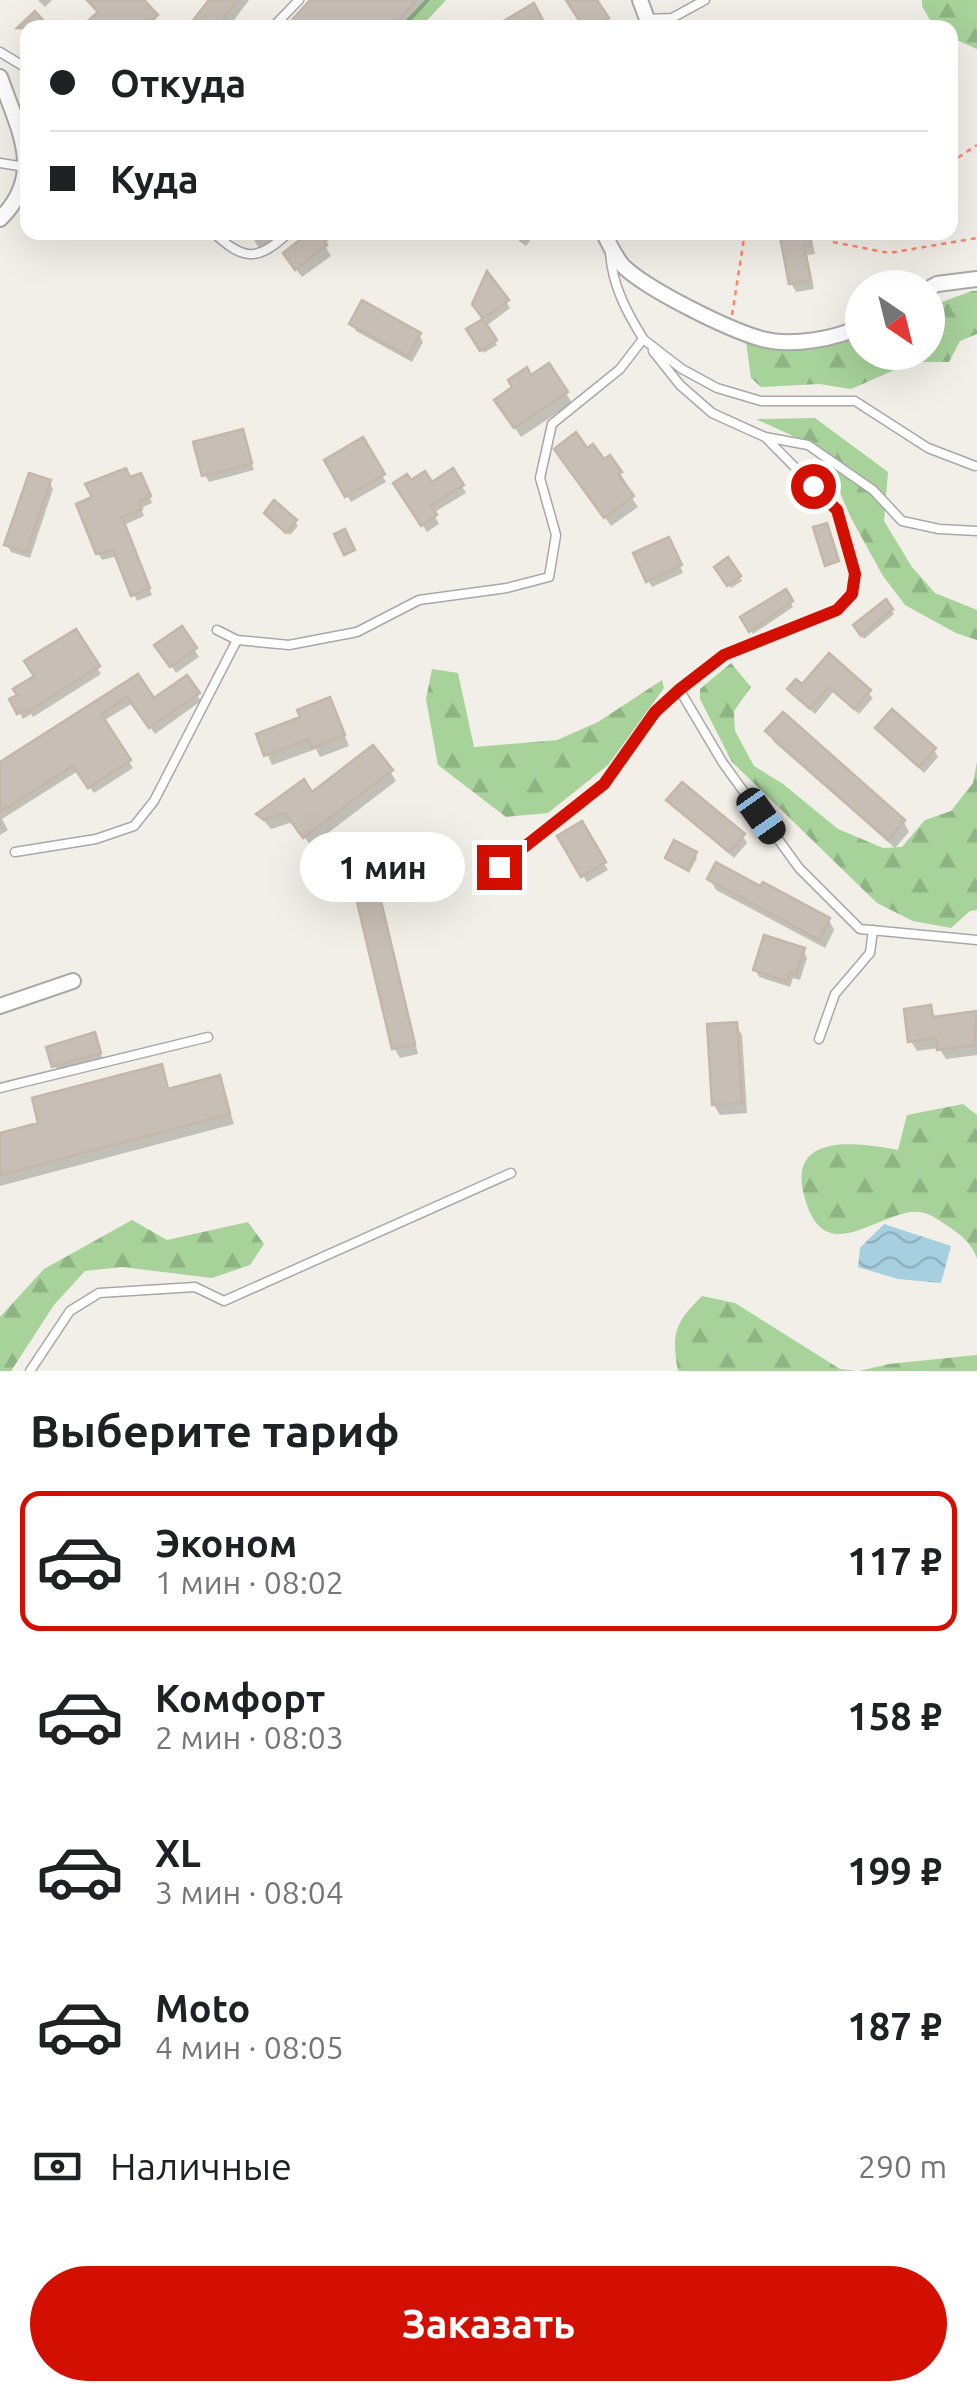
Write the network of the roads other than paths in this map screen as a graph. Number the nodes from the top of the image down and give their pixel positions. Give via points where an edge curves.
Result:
1 (299, 0) edge
2 (704, 0) edge
3 (280, 20) edge
4 (662, 20) edge
5 (0, 78) edge
6 (20, 136) edge
7 (20, 196) edge
8 (0, 219) edge
9 (224, 240) edge
10 (280, 240) edge
11 (606, 240) edge
12 (607, 240) edge
13 (977, 279) edge
14 (945, 283) edge
15 (845, 331) edge
16 (643, 339) junction
17 (764, 437) junction
18 (975, 466) edge
19 (977, 532) edge
20 (217, 630) dead end
21 (238, 640) junction
22 (679, 690) junction
23 (15, 852) dead end
24 (499, 867) dead end
25 (873, 930) junction
26 (977, 940) edge
27 (73, 981) dead end
28 (0, 1006) edge
29 (208, 1037) dead end
30 (819, 1040) dead end
31 (0, 1088) edge
32 (511, 1173) dead end
33 (30, 1371) edge

1 - 3 lane
2 - 4 lane
5 - 6 street
7 - 8 street
9 - 10 lane via 256,256
11 - 16 lane via 623,305
12 - 15 street via 640,278 764,340 812,340
13 - 14 street
16 - 17 lane via 712,413
16 - 18 lane via 717,388 761,401 854,401 928,448
16 - 21 lane via 620,369 552,424 540,478 556,535 549,577 419,600 357,632 289,645
17 - 19 lane via 808,445 873,490 902,522
17 - 22 lane via 837,510 855,574 852,594 837,610 724,655
20 - 21 lane
21 - 23 lane via 154,801 134,826
22 - 24 lane via 655,712 604,784
22 - 25 lane via 799,868 860,929
25 - 26 lane
25 - 30 lane via 870,953 835,994
27 - 28 street
29 - 31 lane
32 - 33 lane via 224,1301 195,1287 99,1294 70,1312

